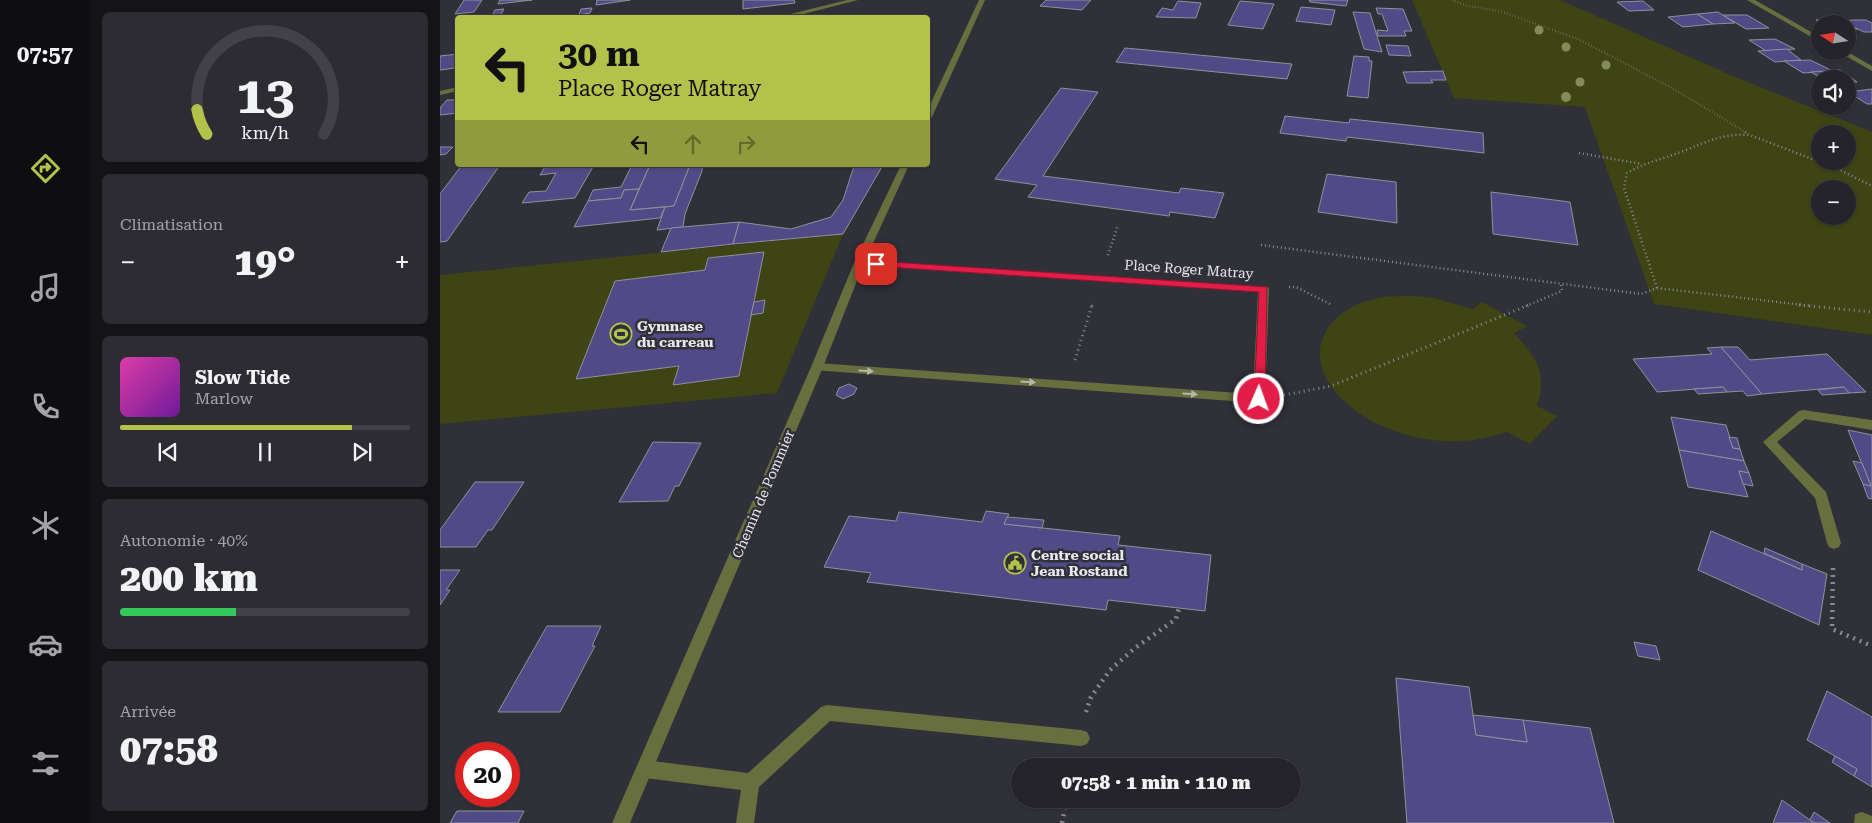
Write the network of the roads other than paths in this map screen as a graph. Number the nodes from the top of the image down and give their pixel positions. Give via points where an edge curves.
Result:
1 (855, 0) edge
2 (982, 0) edge
3 (1750, 0) edge
4 (790, 15) edge
5 (1811, 35) edge
6 (1856, 60) edge
7 (1872, 69) edge
8 (455, 90) edge
9 (440, 93) edge
10 (930, 113) edge
11 (904, 167) edge
12 (859, 263) junction
13 (817, 367) junction
14 (1872, 425) edge
15 (1834, 543) road end
16 (1081, 738) road end
17 (645, 769) junction
18 (751, 782) junction
19 (621, 823) edge
20 (744, 823) edge

1 - 4 street
2 - 10 street
3 - 5 street
6 - 7 street
8 - 9 street
11 - 12 street, Chemin de Pommier
12 - 13 street, Chemin de Pommier
13 -> 12 street, Place Roger Matray via 1259,399 1264,289
13 - 17 street, Chemin de Pommier
14 - 15 street via 1803,414 1769,442 1821,496
16 - 18 street via 827,713
17 - 18 street
17 - 19 street, Chemin de Pommier
18 - 20 street

